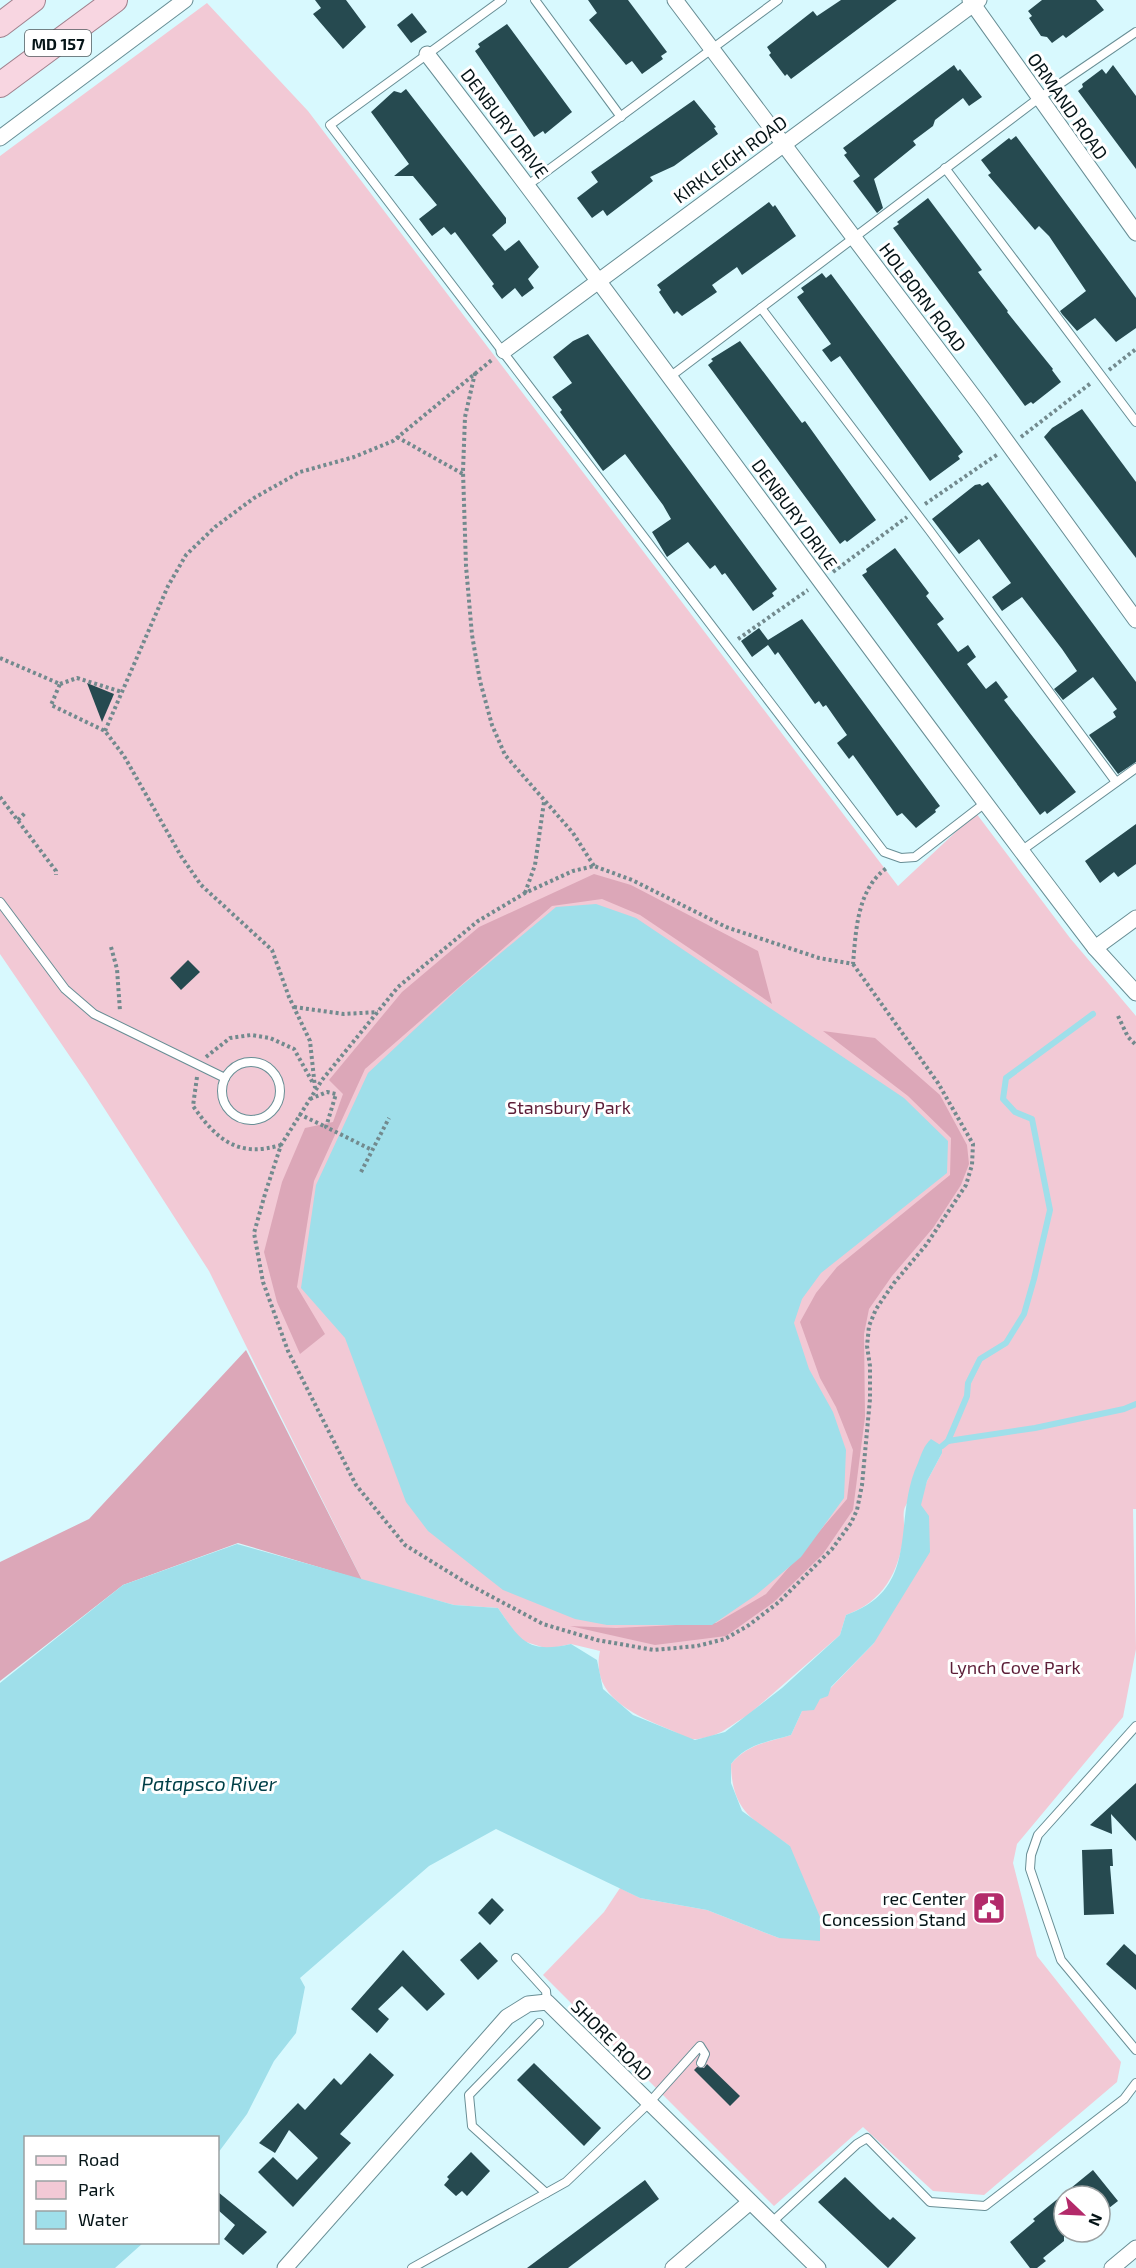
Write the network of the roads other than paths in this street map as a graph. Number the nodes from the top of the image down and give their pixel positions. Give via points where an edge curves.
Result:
1 (33, 0) edge
2 (115, 0) edge
3 (185, 0) edge
4 (502, 0) edge
5 (535, 0) edge
6 (675, 0) edge
7 (778, 0) edge
8 (974, 2) edge
9 (0, 25) edge
10 (1135, 34) edge
11 (712, 49) junction
12 (428, 54) junction
13 (0, 85) edge
14 (1039, 98) junction
15 (621, 117) junction
16 (0, 138) edge
17 (783, 144) junction
18 (945, 168) junction
19 (528, 185) junction
20 (1136, 233) edge
21 (853, 237) junction
22 (598, 280) junction
23 (761, 308) junction
24 (504, 351) junction
25 (671, 376) junction
26 (1136, 422) edge
27 (1136, 620) edge
28 (1136, 768) edge
29 (1116, 782) junction
30 (985, 803) junction
31 (1021, 851) junction
32 (0, 902) edge
33 (1136, 918) edge
34 (1095, 948) junction
35 (1136, 993) edge
36 (225, 1078) junction
37 (1136, 1725) edge
38 (516, 1958) dead end
39 (547, 2002) junction
40 (539, 2023) dead end
41 (1136, 2050) edge
42 (701, 2063) dead end
43 (1136, 2083) edge
44 (648, 2104) junction
45 (546, 2193) junction
46 (750, 2202) junction
47 (771, 2223) junction
48 (1136, 2248) edge
49 (285, 2268) edge
50 (412, 2268) edge
51 (673, 2268) edge
52 (818, 2268) edge
53 (1112, 2268) edge

1 - 9 main road, MD 157
2 - 13 main road, MD 157
3 - 16 street
4 - 12 lane
5 - 15 lane
6 - 11 street, HOLBORN ROAD
7 - 11 lane
8 - 14 street, ORMAND ROAD
8 - 17 street, KIRKLEIGH ROAD
10 - 14 lane
11 - 15 lane
11 - 17 street, HOLBORN ROAD
12 - 19 street, DENBURY DRIVE
12 - 24 lane via 330,125
14 - 18 lane
14 - 20 street, ORMAND ROAD
15 - 19 lane
17 - 21 street, HOLBORN ROAD
17 - 22 street, KIRKLEIGH ROAD
18 - 21 lane
18 - 26 lane
19 - 22 street, DENBURY DRIVE
21 - 23 lane
21 - 27 street, HOLBORN ROAD
22 - 24 street, KIRKLEIGH ROAD
22 - 25 street, DENBURY DRIVE
23 - 25 lane
23 - 29 lane
24 - 30 lane via 884,852 901,858 915,857
25 - 30 street, DENBURY DRIVE
28 - 29 lane
29 - 31 lane
30 - 31 street, DENBURY DRIVE
31 - 34 street, DENBURY DRIVE
32 - 36 lane via 65,989 94,1014
33 - 34 street
34 - 35 street, DENBURY DRIVE
36 - 36 lane via 222,1096 226,1108 236,1117 248,1121 261,1119 275,1108 280,1090 277,1077 268,1068 257,1062 244,1063
37 - 41 lane via 1038,1835 1030,1855 1030,1869 1061,1960
38 - 39 lane via 546,1991
39 - 44 street, SHORE ROAD
39 - 49 street, SHORE ROAD via 528,2004 507,2017
40 - 45 lane via 469,2095 472,2126
42 - 44 lane via 705,2054 700,2046
43 - 47 lane via 1124,2099 985,2206 930,2202 867,2138
44 - 45 lane via 566,2181
44 - 46 street, SHORE ROAD
45 - 50 lane
46 - 47 street, SHORE ROAD
46 - 51 street
47 - 52 street, SHORE ROAD
48 - 53 street

